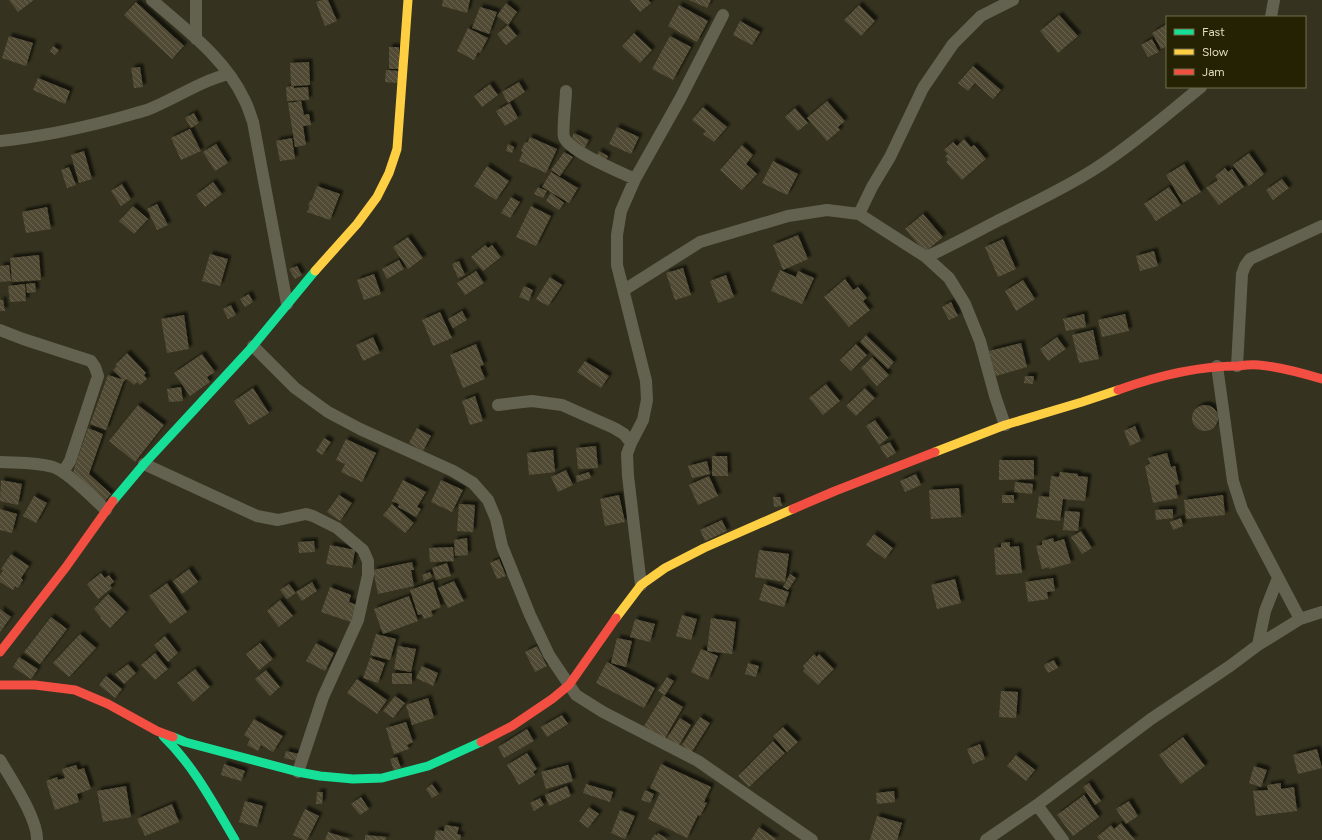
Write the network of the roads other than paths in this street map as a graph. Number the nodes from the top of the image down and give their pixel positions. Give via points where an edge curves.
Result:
1 (152, 0) edge
2 (196, 0) edge
3 (408, 0) edge
4 (1014, 0) edge
5 (1274, 0) edge
6 (723, 15) dead end
7 (1271, 16) edge
8 (196, 39) junction
9 (229, 74) junction
10 (1201, 88) edge
11 (566, 91) dead end
12 (0, 140) edge
13 (635, 179) junction
14 (859, 214) junction
15 (1322, 226) edge
16 (926, 257) junction
17 (624, 290) junction
18 (287, 304) junction
19 (0, 330) edge
20 (253, 346) junction
21 (1217, 366) junction
22 (1237, 366) junction
23 (1322, 379) edge
24 (498, 405) dead end
25 (1005, 425) junction
26 (630, 443) junction
27 (0, 462) edge
28 (144, 464) junction
29 (63, 472) junction
30 (106, 510) junction
31 (1278, 578) junction
32 (641, 585) junction
33 (1322, 612) edge
34 (1300, 619) junction
35 (1258, 645) junction
36 (0, 652) edge
37 (0, 685) edge
38 (569, 685) junction
39 (157, 731) junction
40 (0, 760) edge
41 (298, 772) junction
42 (1037, 805) junction
43 (37, 840) edge
44 (235, 840) edge
45 (812, 840) edge
46 (986, 840) edge
47 (1064, 840) edge

1 - 8 street
2 - 8 street
3 - 18 street via 397,149 389,173 377,197 357,224
4 - 14 street via 981,16 953,44 922,88 890,157
5 - 7 street
6 - 13 street
8 - 9 street
9 - 12 street via 146,110 55,133
9 - 18 street via 244,98 253,122
10 - 16 street via 1093,170 1061,189
11 - 13 street via 564,136 568,144 590,158
13 - 17 street via 621,211 617,235 617,265
14 - 16 street
14 - 17 street via 827,210 788,216 700,242
15 - 22 street via 1250,259 1244,266
16 - 25 street via 949,278 966,304
17 - 26 street via 646,381 647,400 643,420
18 - 20 street
19 - 29 street via 91,361 95,366 98,376 70,461
20 - 28 street
20 - 38 street via 295,388 328,412 473,483 488,500 496,519 502,546 530,615 549,655
21 - 22 street
21 - 25 street via 1143,381
21 - 31 street via 1233,481 1242,509
22 - 23 street via 1259,365
24 - 26 street via 532,401 562,406 614,428 624,434
25 - 32 street via 835,492 704,548 664,568
26 - 32 street via 628,476
27 - 29 street via 31,463 53,467
28 - 30 street
28 - 41 street via 257,516 278,520 306,514 313,516 337,528 363,550 368,561 368,575 358,620 323,697
29 - 30 street
30 - 36 street via 66,567
31 - 34 street
31 - 35 street via 1265,611
32 - 38 street
33 - 34 street
34 - 35 street
35 - 42 street via 1151,719
37 - 39 street via 35,685 75,690 108,704
38 - 41 street via 512,726 428,766 382,778 353,779
38 - 45 street via 576,695 597,709 698,761
39 - 41 street via 185,742
39 - 44 street via 188,763 205,787
40 - 43 street via 32,818
42 - 46 street
42 - 47 street

